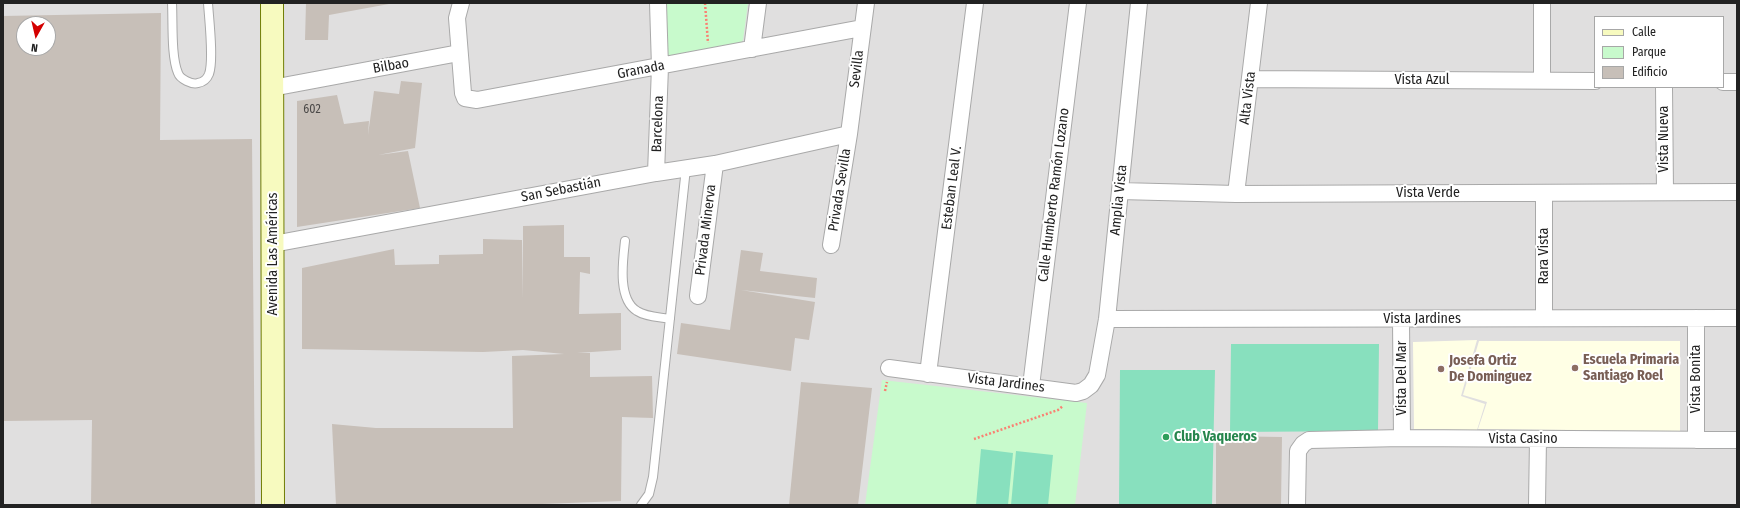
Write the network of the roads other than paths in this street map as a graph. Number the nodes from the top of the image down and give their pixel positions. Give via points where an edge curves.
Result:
1 (172, 3) edge
2 (208, 3) edge
3 (272, 3) edge
4 (460, 3) edge
5 (658, 3) edge
6 (758, 3) edge
7 (866, 3) edge
8 (975, 3) edge
9 (1078, 3) edge
10 (1139, 3) edge
11 (1259, 3) edge
12 (1542, 3) edge
13 (862, 28) junction
14 (752, 48) junction
15 (459, 53) junction
16 (660, 67) junction
17 (1250, 79) junction
18 (1542, 80) junction
19 (1594, 81) edge
20 (1724, 82) edge
21 (1737, 82) edge
22 (272, 88) junction
23 (1664, 88) edge
24 (849, 134) junction
25 (715, 164) junction
26 (686, 168) junction
27 (656, 173) junction
28 (1120, 191) junction
29 (1665, 192) junction
30 (1737, 192) edge
31 (1544, 193) junction
32 (1236, 194) junction
33 (625, 241) dead end
34 (273, 244) junction
35 (831, 245) dead end
36 (698, 296) dead end
37 (1544, 318) junction
38 (1696, 318) junction
39 (1737, 318) edge
40 (670, 319) junction
41 (1107, 319) junction
42 (1401, 319) junction
43 (888, 368) dead end
44 (928, 374) junction
45 (1031, 386) junction
46 (1079, 392) joint
47 (1402, 438) junction
48 (1538, 439) junction
49 (1696, 440) junction
50 (1737, 440) edge
51 (273, 505) edge
52 (641, 505) edge
53 (1297, 505) edge
54 (1537, 505) edge

1 - 2 lane via 174,59 178,75 187,82 197,84 206,80 210,73
3 - 22 main road, Avenida Las Américas
4 - 15 street via 457,18
5 - 16 street, Barcelona
6 - 14 street
7 - 13 street, Sevilla
8 - 44 street, Esteban Leal V.
9 - 45 street, Calle Humberto Ramón Lozano
10 - 28 street, Amplia Vista
11 - 17 street, Alta Vista
12 - 18 street
13 - 14 street, Granada
13 - 24 street, Sevilla
14 - 16 street, Granada
15 - 16 street, Granada via 463,93 465,98 470,100
15 - 22 street, Bilbao
16 - 27 street, Barcelona
17 - 18 street, Vista Azul
17 - 32 street, Alta Vista
18 - 19 street, Vista Azul
20 - 21 street
22 - 34 main road, Avenida Las Américas
23 - 29 street, Vista Nueva
24 - 25 street, San Sebastián
24 - 35 street, Privada Sevilla
25 - 26 street, San Sebastián
25 - 36 street, Privada Minerva
26 - 27 street, San Sebastián
26 - 40 lane
27 - 34 street, San Sebastián
28 - 32 street, Vista Verde
28 - 41 street, Amplia Vista
29 - 30 street, Vista Verde
29 - 31 street, Vista Verde
31 - 32 street, Vista Verde
31 - 37 street, Rara Vista
33 - 40 lane via 623,283 630,304 636,311 645,315
34 - 51 main road, Avenida Las Américas
37 - 38 street, Vista Jardines
37 - 42 street, Vista Jardines
38 - 39 street, Vista Jardines
38 - 49 street, Vista Bonita
40 - 52 lane via 653,477 649,494
41 - 42 street, Vista Jardines
41 - 46 street, Amplia Vista via 1097,375 1091,385
42 - 47 street, Vista Del Mar
43 - 44 street, Vista Jardines
44 - 45 street, Vista Jardines
45 - 46 street, Vista Jardines
47 - 48 street, Vista Casino
47 - 53 street, Vista Casino via 1309,440 1298,451
48 - 49 street, Vista Casino
48 - 54 street
49 - 50 street, Vista Casino

